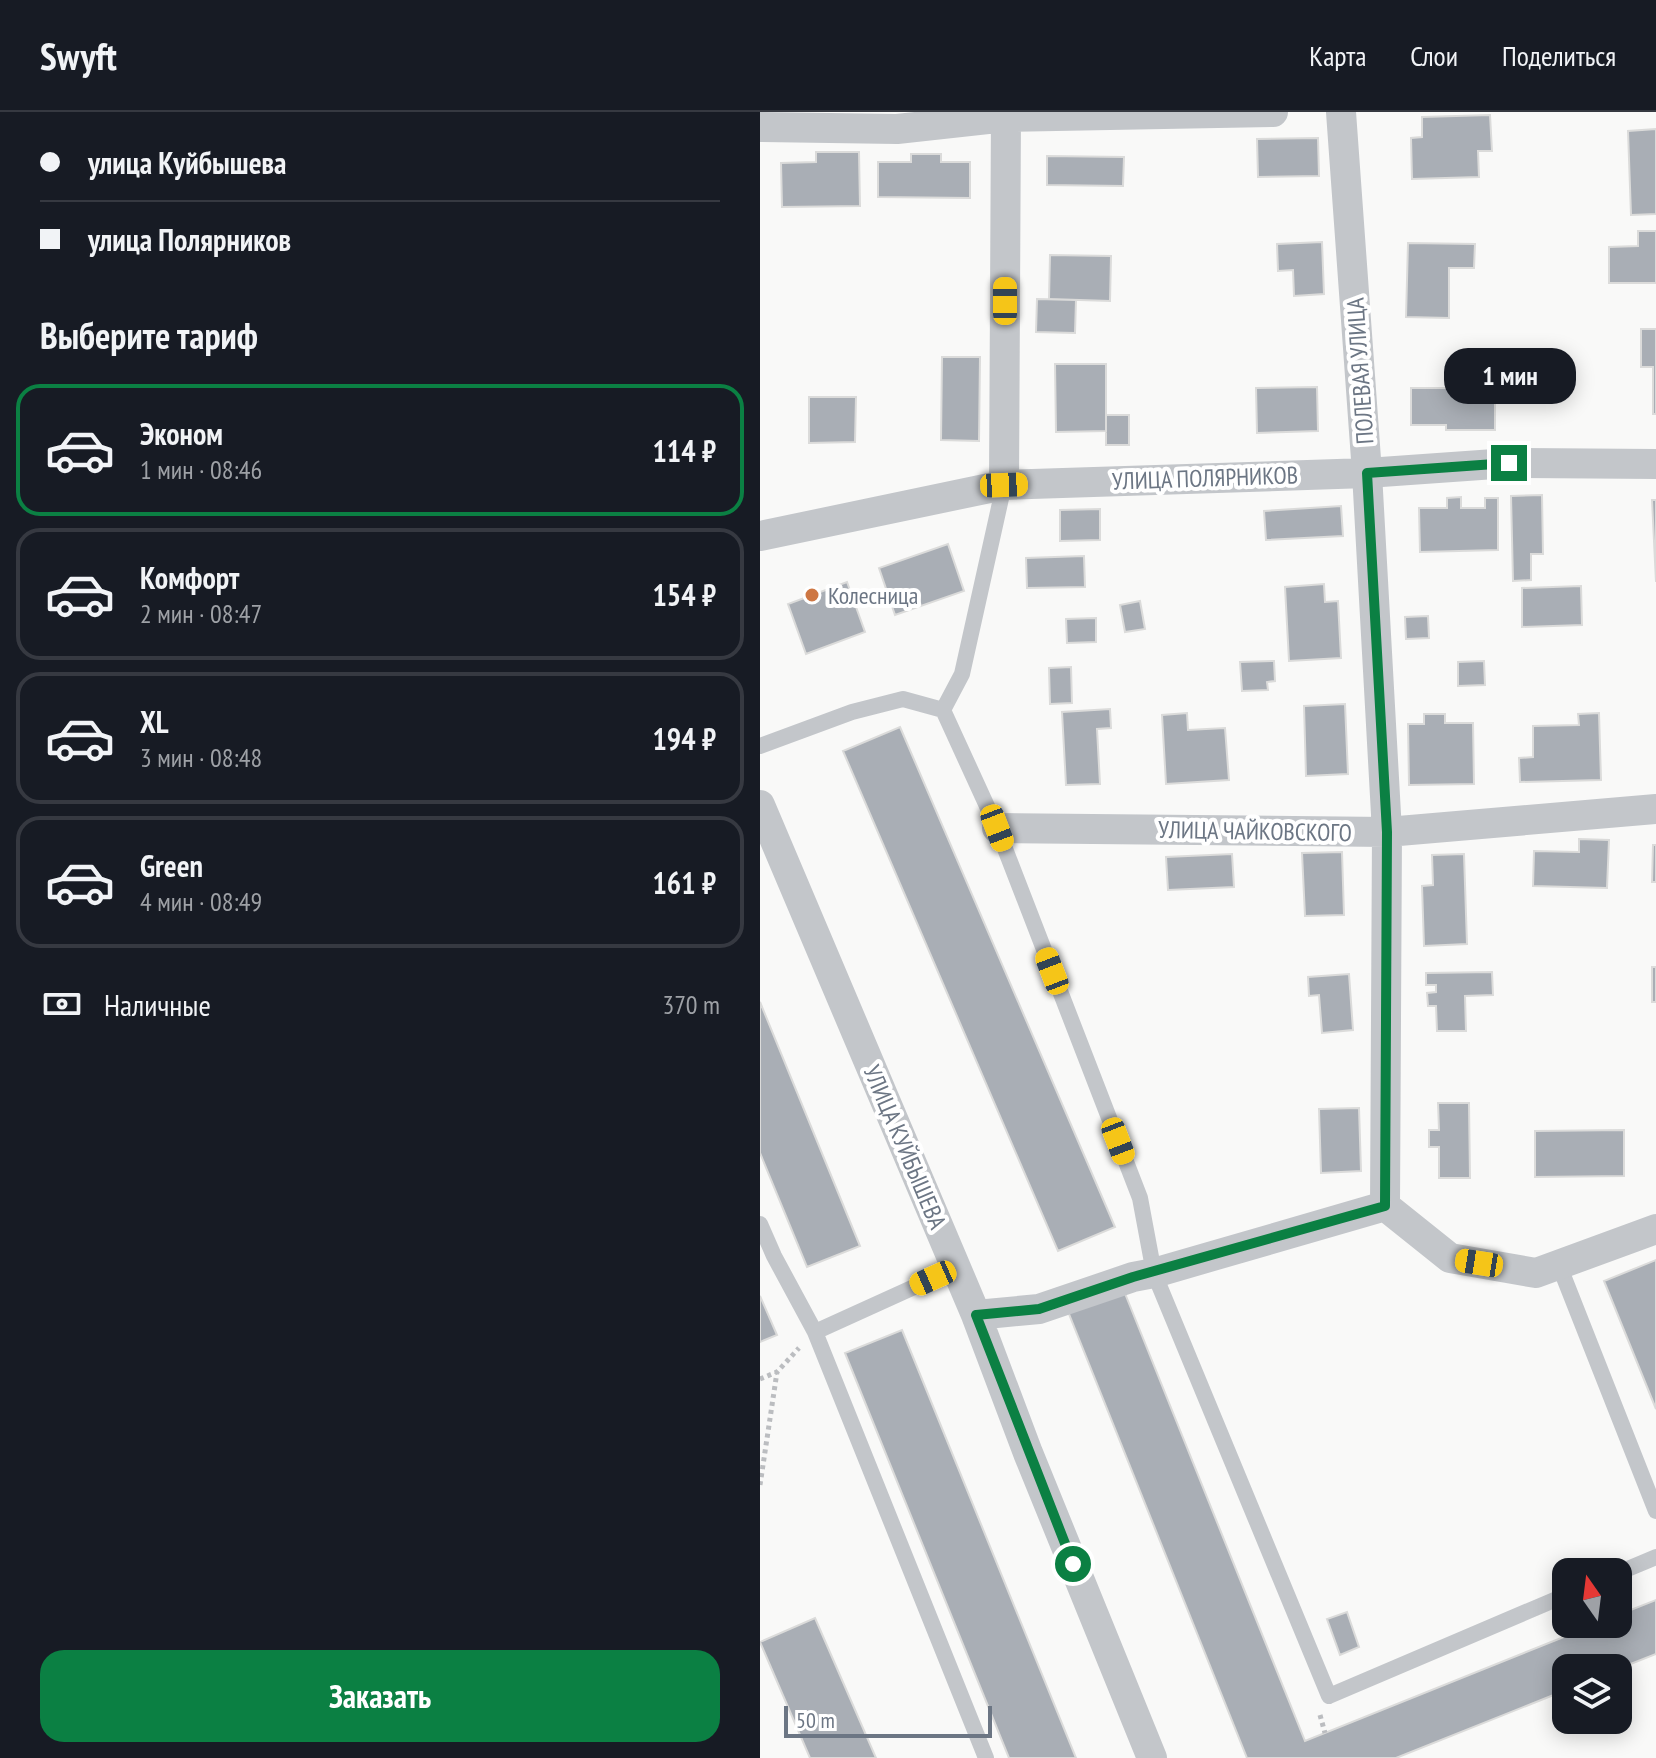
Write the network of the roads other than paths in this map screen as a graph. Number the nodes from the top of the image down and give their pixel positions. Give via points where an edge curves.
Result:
1 (1273, 112) edge
2 (1341, 112) edge
3 (1006, 115) edge
4 (760, 127) edge
5 (1656, 464) edge
6 (1367, 473) junction
7 (1004, 485) junction
8 (760, 536) edge
9 (943, 710) junction
10 (760, 746) edge
11 (760, 805) edge
12 (1656, 809) edge
13 (997, 828) junction
14 (1387, 832) junction
15 (1385, 1206) junction
16 (760, 1224) edge
17 (1656, 1229) edge
18 (1559, 1265) junction
19 (956, 1268) junction
20 (1154, 1273) junction
21 (976, 1315) junction
22 (815, 1332) junction
23 (1656, 1511) edge
24 (1656, 1557) edge
25 (1632, 1567) edge
26 (1552, 1601) edge
27 (986, 1758) edge
28 (1152, 1758) edge

1 - 3 street
2 - 6 street, ПОЛЕВАЯ УЛИЦА
3 - 4 street via 897,129
3 - 7 street
5 - 6 street, УЛИЦА ПОЛЯРНИКОВ via 1509,463
6 - 7 street, УЛИЦА ПОЛЯРНИКОВ
6 - 14 street, ПОЛЕВАЯ УЛИЦА
7 - 8 street, УЛИЦА ПОЛЯРНИКОВ
7 - 9 lane via 962,674
9 - 10 lane via 903,699
9 - 13 lane
11 - 19 street, УЛИЦА КУЙБЫШЕВА
12 - 14 street, УЛИЦА ЧАЙКОВСКОГО
13 - 14 street, УЛИЦА ЧАЙКОВСКОГО
13 - 20 lane via 1140,1198
14 - 15 street, ПОЛЕВАЯ УЛИЦА
15 - 18 street via 1450,1258 1536,1273
15 - 20 street
16 - 22 lane
17 - 18 street
18 - 23 lane
19 - 21 street, УЛИЦА КУЙБЫШЕВА
19 - 22 lane
20 - 21 street via 1039,1309
20 - 26 lane via 1329,1696
21 - 28 street, УЛИЦА КУЙБЫШЕВА
22 - 27 lane
24 - 25 lane

